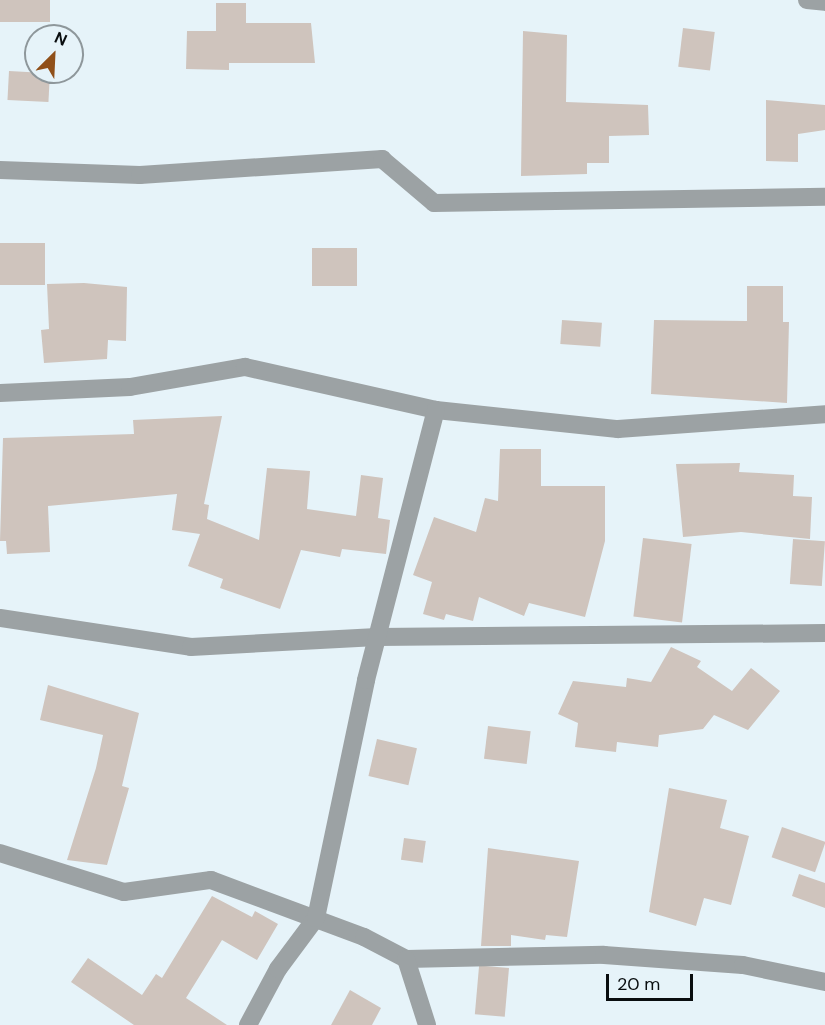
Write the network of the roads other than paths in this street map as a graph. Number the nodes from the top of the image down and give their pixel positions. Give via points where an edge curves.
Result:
1 (807, 0) edge
2 (825, 2) edge
3 (0, 170) edge
4 (825, 197) edge
5 (0, 393) edge
6 (436, 410) junction
7 (825, 414) edge
8 (0, 618) edge
9 (825, 633) edge
10 (377, 637) junction
11 (0, 853) edge
12 (316, 918) junction
13 (406, 959) junction
14 (825, 982) edge
15 (248, 1025) edge
16 (427, 1025) edge

1 - 2 street
3 - 4 street via 140,175 382,159 434,203
5 - 6 street via 130,387 244,367
6 - 7 street via 618,429
6 - 10 street
8 - 10 street via 191,647
9 - 10 street
10 - 12 street
11 - 12 street via 124,892 211,880
12 - 13 street
12 - 15 street via 278,969
13 - 14 street via 604,954 743,965
13 - 16 street

